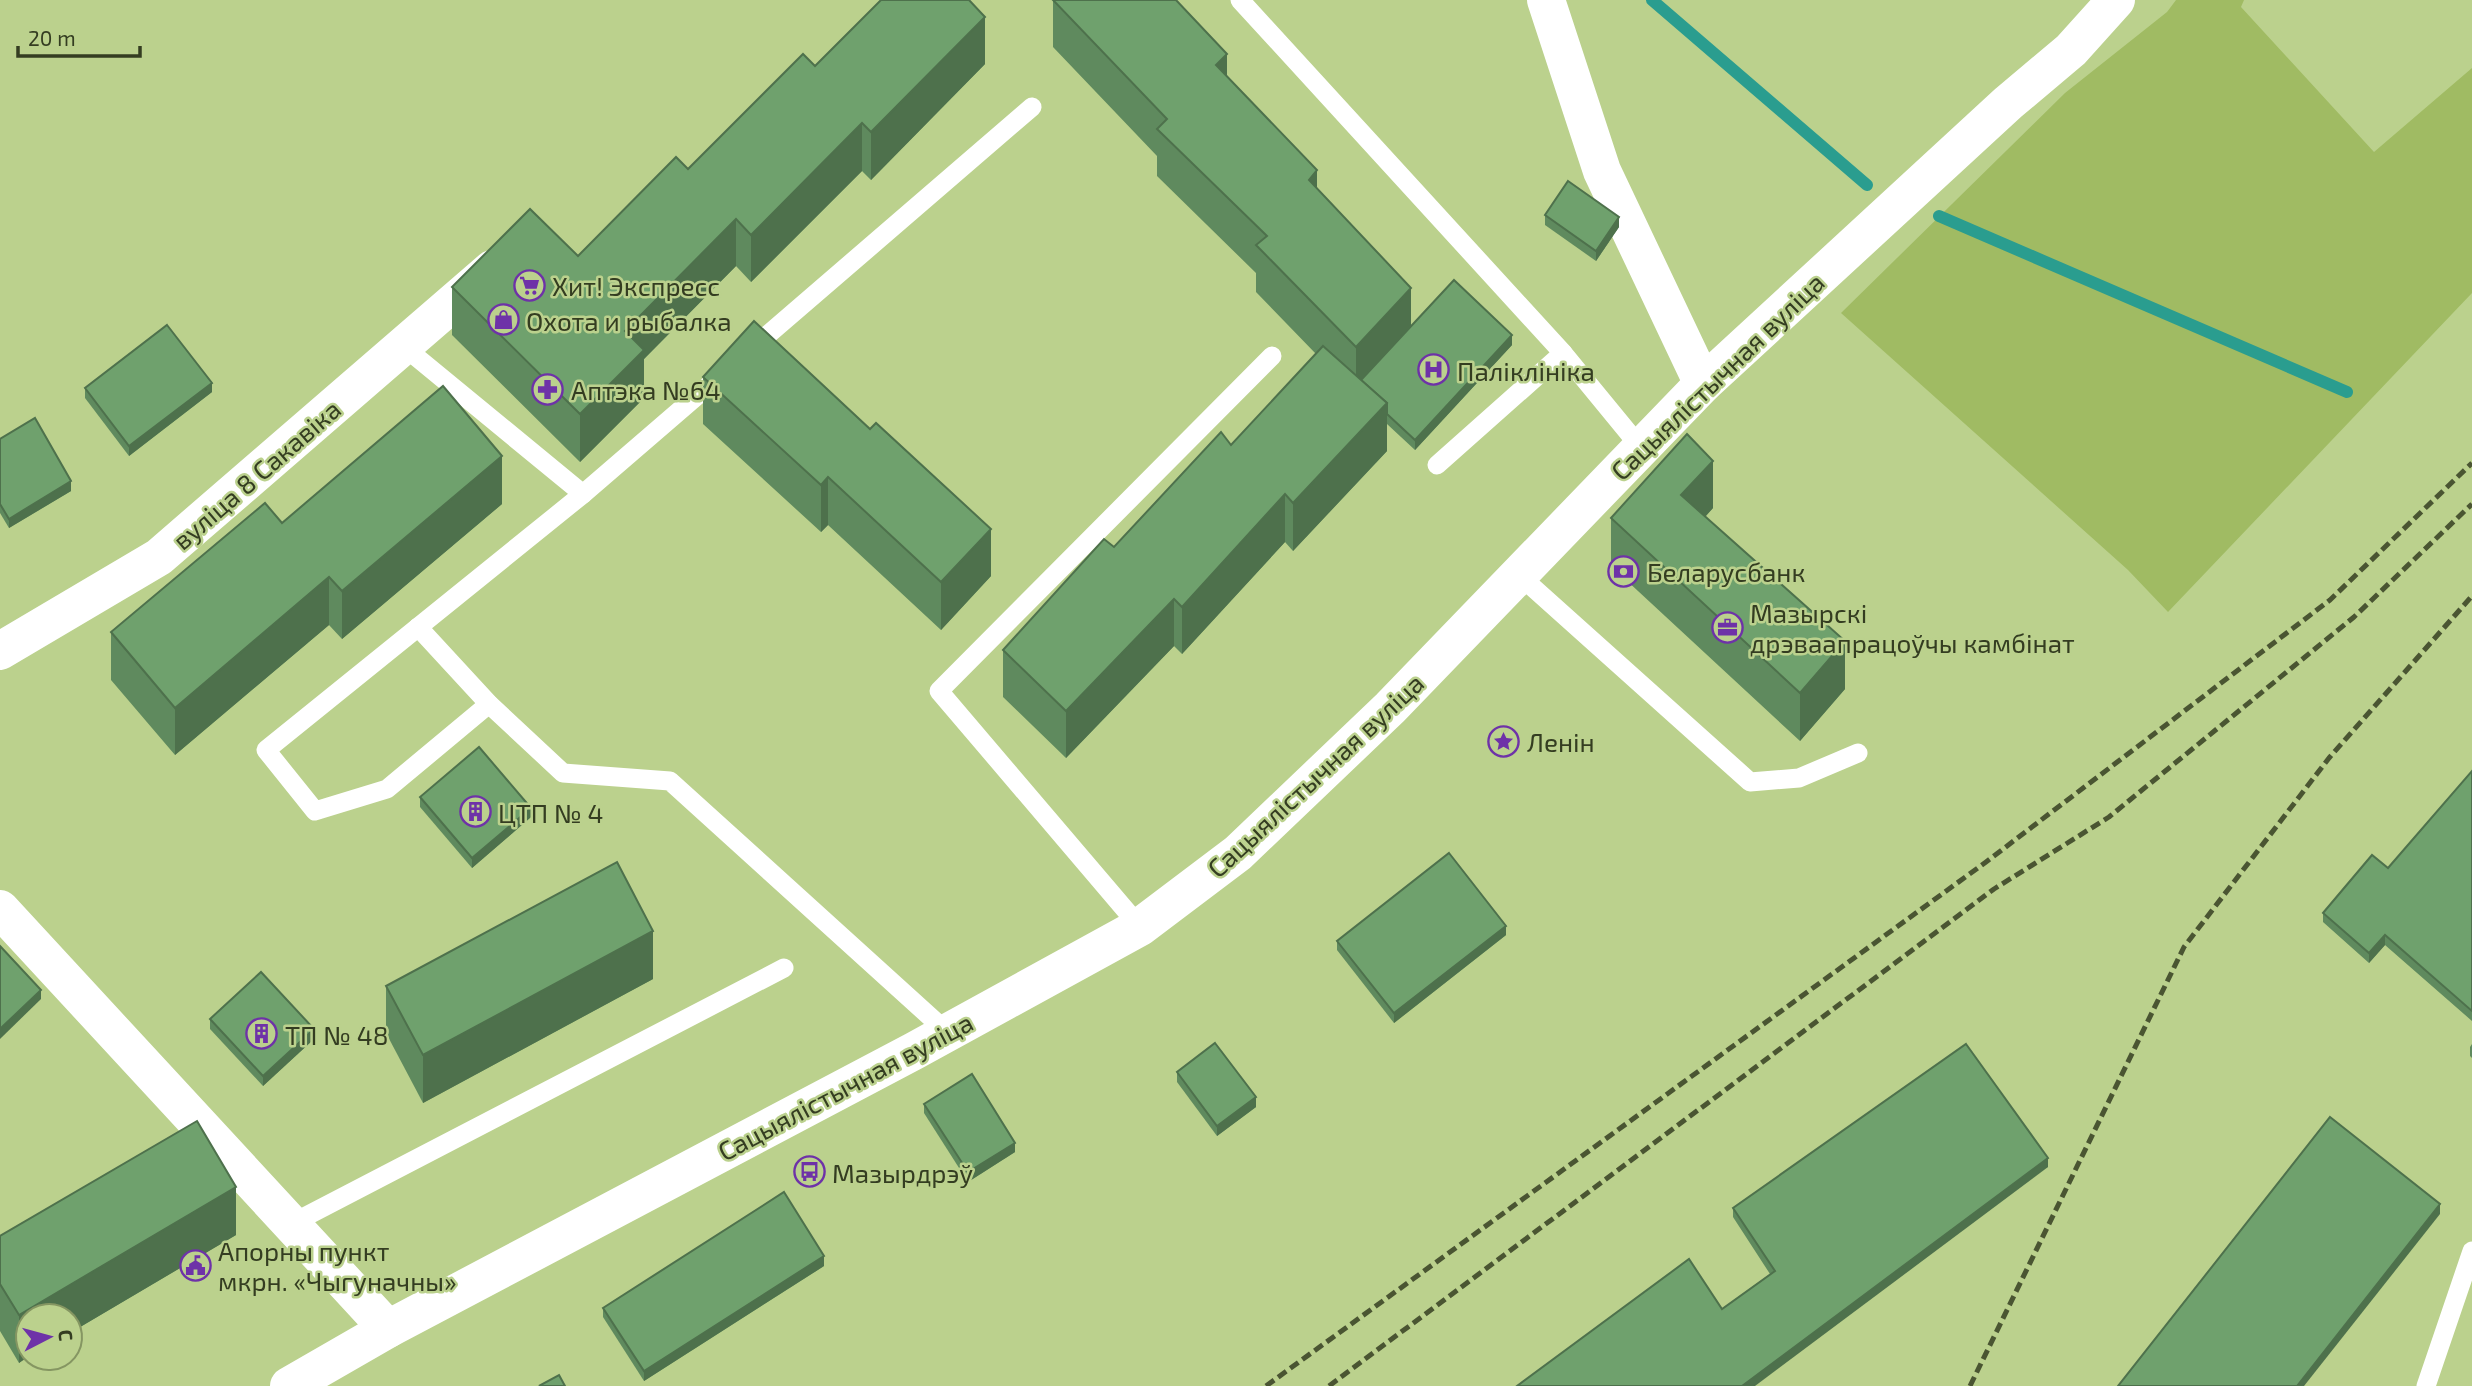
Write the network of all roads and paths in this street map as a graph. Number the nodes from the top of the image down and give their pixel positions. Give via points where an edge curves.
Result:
1 (1240, 0) edge
2 (1546, 0) edge
3 (2116, 0) edge
4 (1032, 107) dead end
5 (492, 269) edge
6 (403, 346) junction
7 (1563, 353) junction
8 (1272, 355) dead end
9 (1703, 384) junction
10 (1641, 448) junction
11 (1437, 465) dead end
12 (583, 494) junction
13 (1518, 574) junction
14 (418, 627) junction
15 (0, 651) edge
16 (489, 704) junction
17 (1858, 754) dead end
18 (0, 909) edge
19 (1140, 927) junction
20 (784, 968) dead end
21 (947, 1032) junction
22 (291, 1224) junction
23 (2472, 1251) edge
24 (388, 1329) junction
25 (289, 1386) edge
26 (2426, 1386) edge

1 - 7 lane
2 - 9 street via 1602,171
3 - 9 street, Сацыялістычная вуліца via 2071,50
4 - 12 lane
5 - 6 street, вуліца 8 Сакавіка
6 - 12 lane
6 - 15 street, вуліца 8 Сакавіка via 159,557
7 - 10 lane
7 - 11 lane
8 - 19 lane via 939,691
9 - 10 street, Сацыялістычная вуліца
10 - 13 street, Сацыялістычная вуліца
12 - 14 lane
13 - 17 lane via 1750,782 1799,778
13 - 19 street, Сацыялістычная вуліца via 1390,708 1238,853
14 - 16 lane
14 - 16 lane via 267,750 315,811 387,789
16 - 21 lane via 563,773 670,781
18 - 22 street
19 - 21 street, Сацыялістычная вуліца
20 - 22 lane
21 - 24 street, Сацыялістычная вуліца
22 - 24 street
23 - 26 lane
24 - 25 street, Сацыялістычная вуліца

